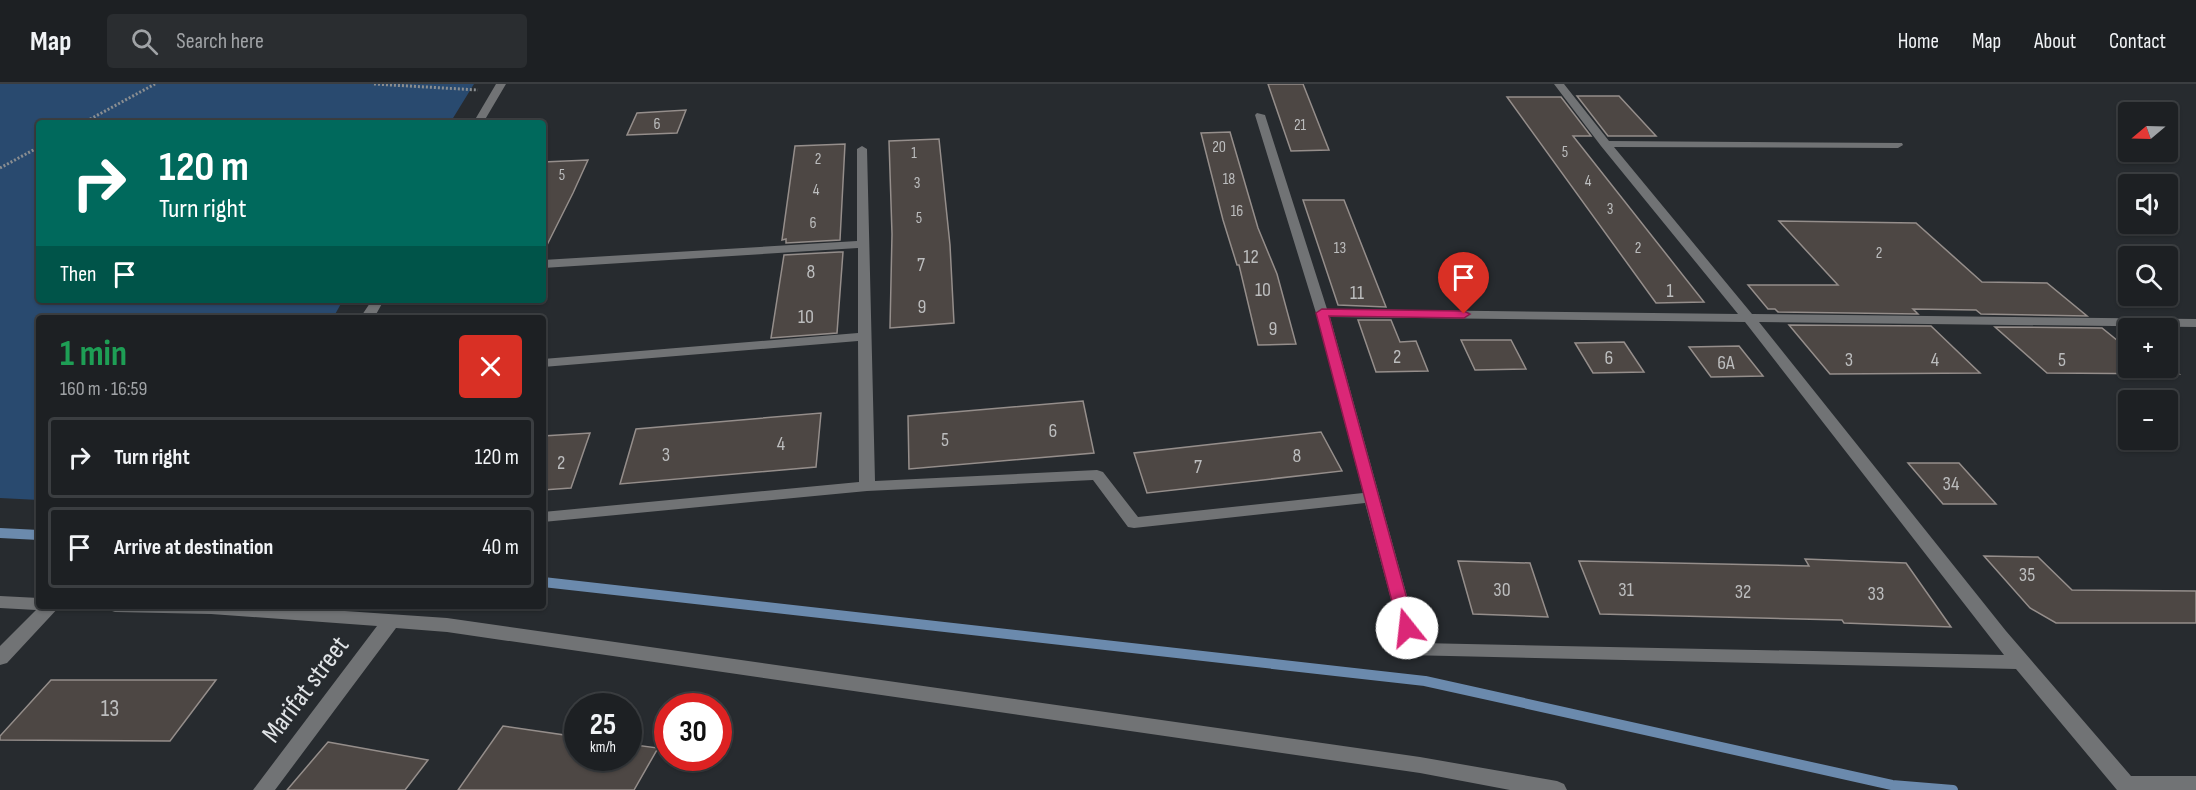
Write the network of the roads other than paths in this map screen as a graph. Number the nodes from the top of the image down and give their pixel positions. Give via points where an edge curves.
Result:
1 (1558, 84) edge
2 (499, 87) edge
3 (1260, 115) dead end
4 (480, 120) edge
5 (1605, 144) junction
6 (1898, 145) dead end
7 (862, 149) dead end
8 (863, 244) junction
9 (546, 264) edge
10 (1322, 313) junction
11 (1749, 318) junction
12 (2196, 323) edge
13 (864, 337) junction
14 (546, 363) edge
15 (867, 486) junction
16 (1370, 497) junction
17 (546, 517) edge
18 (0, 602) edge
19 (36, 604) edge
20 (48, 609) edge
21 (238, 609) edge
22 (391, 621) junction
23 (0, 658) edge
24 (2021, 662) junction
25 (2196, 786) edge
26 (2127, 787) edge
27 (263, 790) edge
28 (1557, 790) edge

1 - 5 street
2 - 4 street
3 - 10 street
5 - 6 street
5 - 11 street
7 - 8 street
8 - 9 street
8 - 13 street
10 - 11 street
10 - 16 street
11 - 12 street
11 - 24 street
13 - 14 street
13 - 15 street
15 - 16 street via 1097,474 1134,522
15 - 17 street
16 - 24 street via 1413,650
18 - 19 street
20 - 23 street
21 - 22 street
22 - 27 street, Marifat street
22 - 28 street via 447,625 1420,765
24 - 26 street
25 - 26 street

